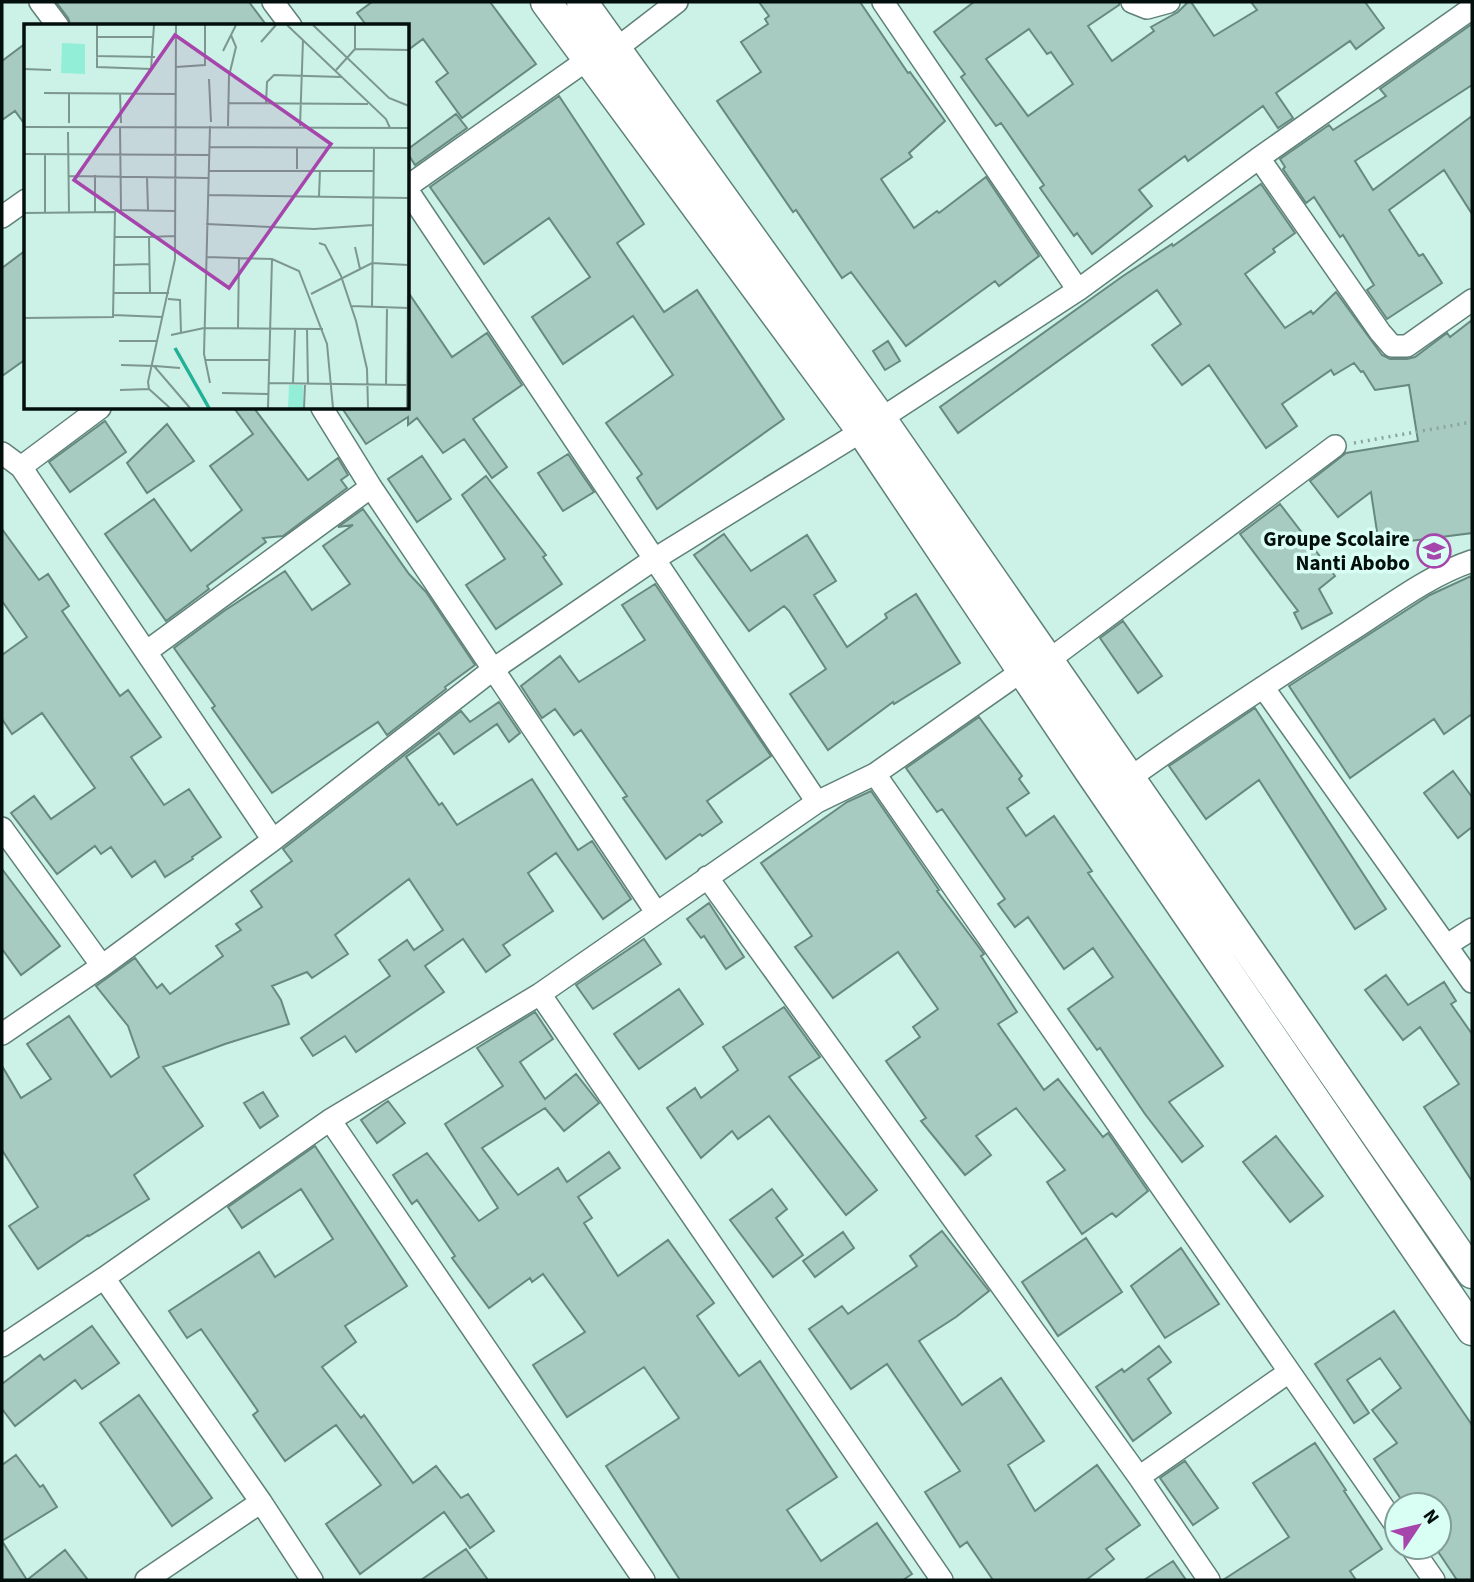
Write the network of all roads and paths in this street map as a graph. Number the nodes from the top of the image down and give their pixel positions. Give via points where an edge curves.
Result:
1 (40, 2) edge
2 (273, 2) edge
3 (547, 2) edge
4 (582, 2) edge
5 (677, 2) edge
6 (883, 2) edge
7 (1132, 2) edge
8 (1169, 2) edge
9 (1472, 8) edge
10 (56, 24) edge
11 (290, 24) edge
12 (616, 48) junction
13 (587, 60) junction
14 (1259, 158) junction
15 (410, 188) edge
16 (410, 192) edge
17 (24, 201) edge
18 (2, 217) edge
19 (1079, 290) junction
20 (1472, 300) edge
21 (97, 410) edge
22 (323, 410) edge
23 (1472, 422) edge
24 (872, 425) junction
25 (1335, 446) joint
26 (2, 453) edge
27 (21, 467) junction
28 (371, 487) junction
29 (653, 560) junction
30 (1472, 561) edge
31 (146, 652) junction
32 (1035, 665) junction
33 (495, 668) junction
34 (1263, 687) junction
35 (876, 774) junction
36 (1118, 787) junction
37 (817, 802) junction
38 (2, 828) edge
39 (273, 839) junction
40 (707, 877) junction
41 (656, 912) junction
42 (1472, 929) edge
43 (1447, 945) junction
44 (102, 966) junction
45 (1472, 982) edge
46 (540, 994) junction
47 (2, 1034) edge
48 (330, 1120) junction
49 (1472, 1272) edge
50 (104, 1278) junction
51 (1446, 1290) junction
52 (1472, 1330) edge
53 (2, 1346) edge
54 (1289, 1372) junction
55 (1139, 1476) junction
56 (261, 1502) junction
57 (1383, 1507) edge
58 (1421, 1561) edge
59 (146, 1580) edge
60 (312, 1580) edge
61 (644, 1580) edge
62 (942, 1580) edge
63 (1209, 1580) edge
64 (1434, 1580) edge

1 - 10 street
2 - 11 street
3 - 13 main road
4 - 12 main road
5 - 12 street
6 - 19 street
7 - 8 street via 1147,8
9 - 14 street
12 - 24 main road
13 - 15 street
13 - 24 main road
14 - 19 street
14 - 20 street via 1392,346 1407,346
16 - 29 street
17 - 18 street
19 - 24 street
21 - 27 street
22 - 28 street
23 - 25 path
24 - 29 street
24 - 32 main road
25 - 32 street
26 - 27 street
27 - 31 street
28 - 31 street
28 - 33 street
29 - 33 street
29 - 37 street
30 - 34 street via 1453,567
31 - 39 street
32 - 35 street
32 - 36 main road
33 - 39 street
33 - 41 street
34 - 36 street
34 - 43 street
35 - 37 street
35 - 54 street
36 - 49 main road
36 - 51 main road
37 - 40 street
38 - 44 street
39 - 44 street
40 - 41 street
40 - 55 street
41 - 46 street
42 - 43 street
43 - 45 street
44 - 47 street
46 - 48 street
46 - 62 street
48 - 50 street
48 - 61 street
49 - 51 street
50 - 53 street
50 - 56 street
51 - 52 main road
54 - 55 street
54 - 57 street
55 - 63 street
56 - 59 street
56 - 60 street
58 - 64 street

